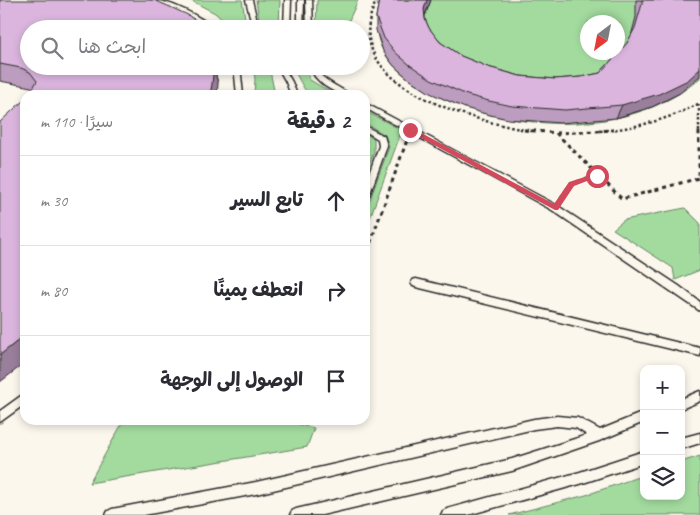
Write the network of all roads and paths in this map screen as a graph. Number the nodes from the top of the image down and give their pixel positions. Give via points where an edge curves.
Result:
1 (154, 0) edge
2 (249, 0) edge
3 (288, 0) edge
4 (301, 0) edge
5 (310, 0) edge
6 (377, 0) edge
7 (200, 20) edge
8 (254, 20) edge
9 (287, 20) edge
10 (301, 20) edge
11 (310, 20) edge
12 (370, 20) edge
13 (370, 40) edge
14 (238, 75) edge
15 (284, 75) edge
16 (316, 75) edge
17 (239, 90) edge
18 (292, 90) edge
19 (338, 90) edge
20 (699, 103) edge
21 (370, 108) edge
22 (410, 130) junction
23 (370, 131) edge
24 (556, 133) junction
25 (597, 176) junction
26 (370, 182) edge
27 (555, 208) junction
28 (370, 244) edge
29 (416, 283) dead end
30 (700, 308) edge
31 (700, 352) edge
32 (700, 396) edge
33 (20, 402) edge
34 (685, 402) edge
35 (0, 416) edge
36 (640, 419) edge
37 (599, 436) junction
38 (700, 438) edge
39 (685, 443) edge
40 (640, 457) edge
41 (112, 515) edge
42 (296, 515) edge
43 (447, 515) edge

1 - 7 lane
2 - 8 lane
3 - 9 lane
4 - 10 lane
5 - 11 lane
6 - 12 path
13 - 24 path via 376,56 387,71 428,101 484,123
14 - 17 lane
15 - 18 lane
16 - 19 lane
20 - 24 path via 671,116 636,126
20 - 25 path via 699,178 622,199
21 - 22 lane
22 - 27 lane
22 - 28 path
23 - 26 lane via 381,138 383,146
24 - 25 path
25 - 27 path via 572,184
27 - 30 lane
29 - 31 lane
32 - 34 lane
33 - 35 lane
36 - 37 lane
37 - 41 lane via 578,423 534,424 256,488
37 - 42 lane via 512,465
38 - 39 lane
40 - 43 lane via 580,478

